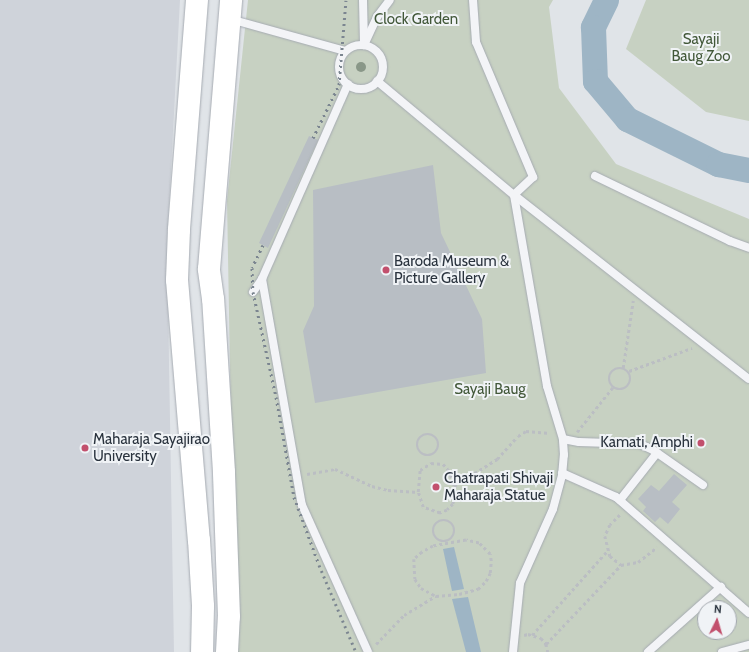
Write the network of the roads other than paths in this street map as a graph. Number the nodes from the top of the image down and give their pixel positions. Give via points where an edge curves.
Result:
1 (197, 0) edge
2 (363, 0) edge
3 (390, 0) edge
4 (473, 0) edge
5 (230, 10) edge
6 (364, 45) junction
7 (345, 52) junction
8 (377, 81) junction
9 (348, 84) junction
10 (595, 176) dead end
11 (514, 196) junction
12 (749, 248) edge
13 (262, 279) junction
14 (253, 292) dead end
15 (749, 379) edge
16 (564, 438) junction
17 (657, 453) junction
18 (562, 473) junction
19 (703, 485) dead end
20 (620, 500) junction
21 (720, 587) junction
22 (749, 613) edge
23 (749, 645) edge
24 (371, 650) edge
25 (202, 652) edge
26 (227, 652) edge
27 (513, 652) edge
28 (648, 652) edge
29 (722, 652) edge

1 - 25 highway via 179,223 177,280 199,540 203,606
2 - 6 lane
3 - 6 lane via 377,17
4 - 11 lane via 476,42 533,177
5 - 7 lane
5 - 26 highway via 209,269 224,472 229,617
6 - 7 lane via 354,46
6 - 8 lane via 374,50 382,61 381,75
7 - 9 lane via 339,62 339,69
8 - 9 lane via 365,88
8 - 11 lane
9 - 13 lane
10 - 12 lane
11 - 15 lane
11 - 16 lane via 547,386
13 - 14 lane
13 - 24 lane via 302,505
16 - 17 lane via 640,444
16 - 18 lane
17 - 19 lane
17 - 20 lane
18 - 20 lane via 582,480
18 - 27 lane via 553,509 520,583
20 - 21 lane
21 - 22 lane
21 - 28 lane
23 - 29 lane

